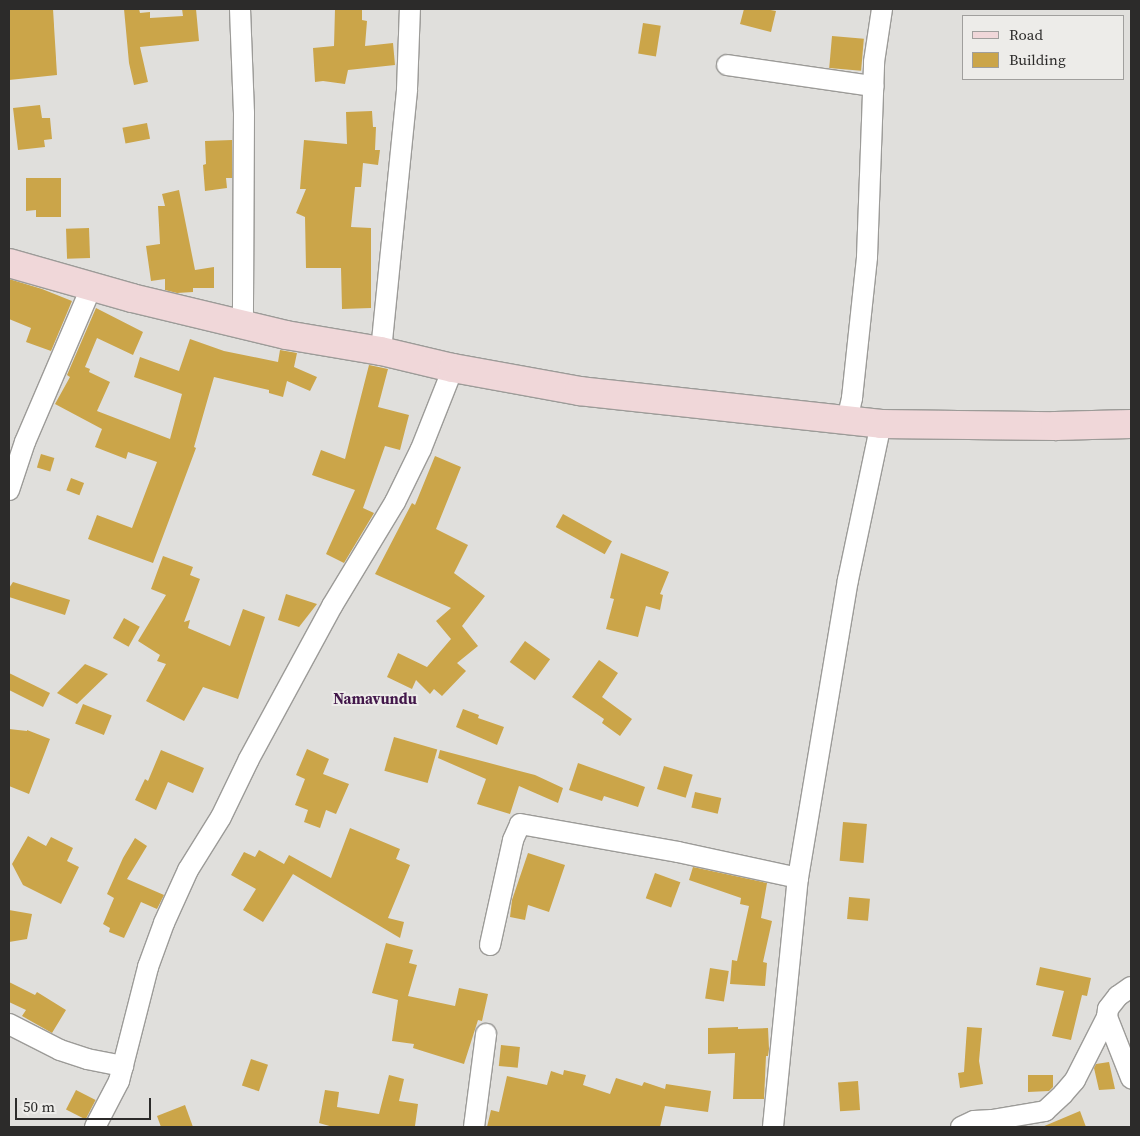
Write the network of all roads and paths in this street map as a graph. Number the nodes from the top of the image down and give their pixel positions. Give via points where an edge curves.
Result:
1 (240, 9) edge
2 (410, 9) edge
3 (882, 9) edge
4 (727, 65) dead end
5 (873, 86) junction
6 (9, 263) edge
7 (92, 286) junction
8 (243, 324) junction
9 (381, 351) junction
10 (453, 368) junction
11 (847, 420) junction
12 (881, 424) junction
13 (1131, 424) edge
14 (9, 490) edge
15 (798, 878) junction
16 (490, 944) dead end
17 (1131, 987) edge
18 (1107, 1017) junction
19 (9, 1024) edge
20 (486, 1034) dead end
21 (123, 1066) junction
22 (1131, 1078) edge
23 (95, 1127) edge
24 (474, 1127) edge
25 (773, 1127) edge
26 (961, 1127) edge

1 - 8 street via 244,113
2 - 9 street via 407,89
3 - 5 street
4 - 5 street
5 - 11 street via 867,257
6 - 7 street
7 - 8 street
7 - 14 street via 25,442
8 - 9 street via 286,335
9 - 10 street
10 - 11 street via 579,391
10 - 21 street via 421,449 395,502 332,606 221,817 188,870 148,967
11 - 12 street
12 - 13 street
12 - 15 street via 848,580
15 - 16 street via 678,852 520,824
15 - 25 street
17 - 18 street via 1118,996 1108,1009
18 - 22 street
18 - 26 street via 1075,1080 1045,1111 974,1121
19 - 21 street via 60,1050
20 - 24 street
21 - 23 street via 113,1095

